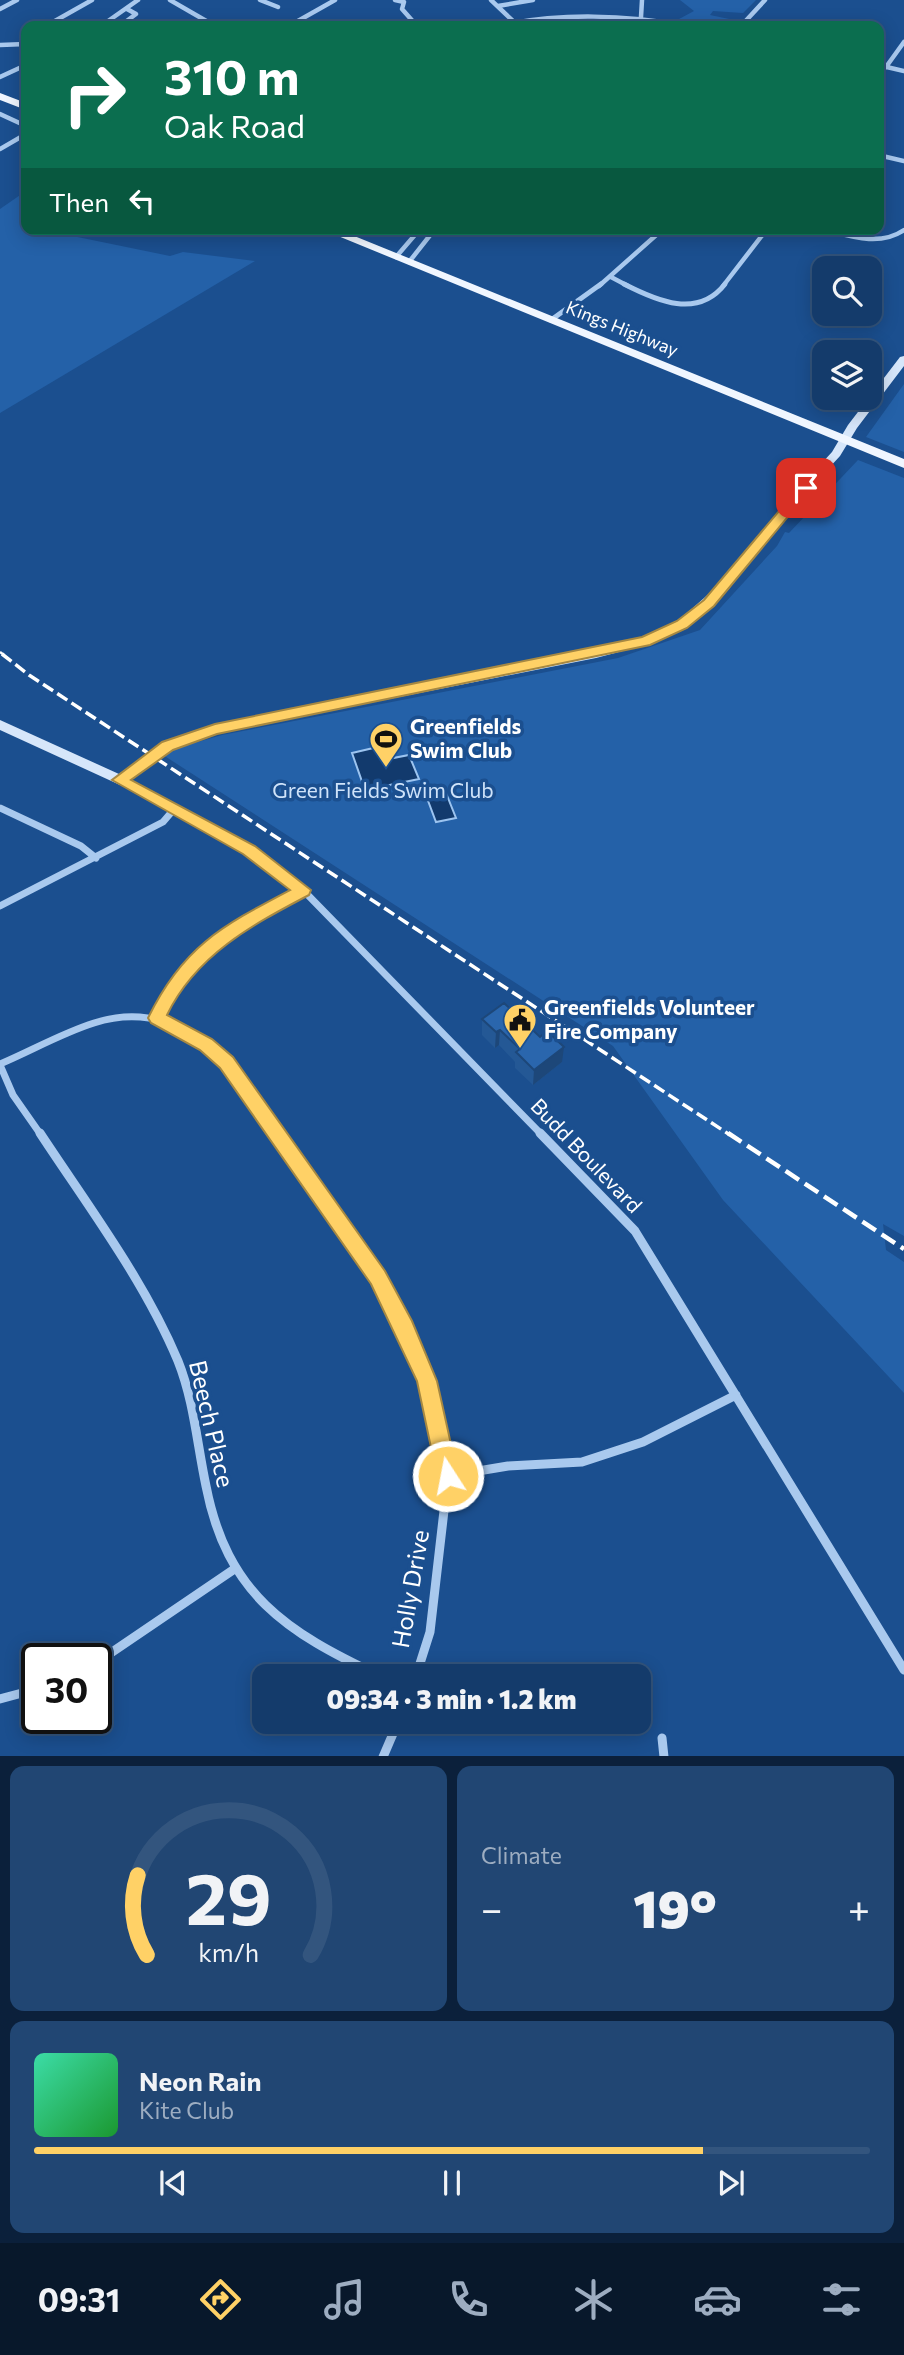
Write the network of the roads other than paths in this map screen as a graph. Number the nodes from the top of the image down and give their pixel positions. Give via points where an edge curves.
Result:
1 (17, 0) edge
2 (92, 0) edge
3 (138, 0) edge
4 (170, 0) edge
5 (260, 0) edge
6 (335, 0) edge
7 (395, 0) edge
8 (491, 0) edge
9 (533, 0) edge
10 (642, 0) edge
11 (765, 0) edge
12 (406, 1) edge
13 (498, 6) junction
14 (278, 7) dead end
15 (0, 9) edge
16 (127, 9) junction
17 (588, 15) junction
18 (641, 17) junction
19 (55, 21) edge
20 (109, 21) edge
21 (127, 21) edge
22 (206, 21) edge
23 (298, 21) edge
24 (413, 21) edge
25 (513, 21) edge
26 (525, 21) edge
27 (589, 21) edge
28 (663, 21) edge
29 (746, 21) edge
30 (904, 42) edge
31 (21, 44) edge
32 (0, 45) edge
33 (21, 67) edge
34 (886, 67) joint
35 (904, 71) edge
36 (0, 77) edge
37 (0, 96) edge
38 (21, 105) edge
39 (0, 114) edge
40 (21, 124) edge
41 (21, 137) edge
42 (0, 149) edge
43 (884, 156) edge
44 (904, 161) edge
45 (904, 230) edge
46 (341, 235) edge
47 (415, 235) edge
48 (430, 235) edge
49 (656, 235) edge
50 (762, 235) edge
51 (856, 235) edge
52 (396, 257) junction
53 (409, 262) junction
54 (611, 277) junction
55 (551, 320) junction
56 (904, 359) edge
57 (845, 440) junction
58 (904, 464) edge
59 (0, 725) edge
60 (120, 780) junction
61 (0, 808) edge
62 (175, 808) junction
63 (96, 858) junction
64 (303, 890) junction
65 (0, 906) edge
66 (157, 1018) junction
67 (0, 1064) edge
68 (736, 1395) junction
69 (448, 1476) junction
70 (233, 1570) junction
71 (112, 1652) edge
72 (353, 1664) edge
73 (420, 1664) edge
74 (904, 1670) edge
75 (21, 1693) edge
76 (0, 1699) edge
77 (393, 1734) edge
78 (662, 1738) dead end
79 (383, 1756) edge
80 (664, 1756) edge

1 - 15 street
2 - 19 street
3 - 16 street
4 - 22 street
5 - 14 street
6 - 23 street
7 - 12 street
8 - 13 street
9 - 13 street
10 - 18 street
11 - 29 street
12 - 24 street via 402,9
13 - 25 street
16 - 20 street
16 - 21 street via 136,15
17 - 18 street
17 - 26 street
17 - 27 street
18 - 28 street
30 - 34 street
31 - 32 street
33 - 36 street
34 - 35 street
37 - 38 main road
39 - 40 street
41 - 42 street
43 - 44 street
45 - 51 street via 889,238
46 - 52 main road, Kings Highway
47 - 52 street
48 - 53 street
49 - 54 street
50 - 54 street via 716,295 707,300 670,304
52 - 53 main road, Kings Highway
53 - 55 main road, Kings Highway
54 - 55 street
55 - 57 main road, Kings Highway
56 - 57 street
57 - 58 main road, Kings Highway
57 - 60 street via 724,587 682,624 645,641 596,654 215,729 167,746
59 - 60 street
60 - 62 street, Budd Boulevard
61 - 63 street via 81,846
62 - 63 street via 163,822
62 - 64 street, Budd Boulevard via 249,850
63 - 65 street
64 - 66 street via 209,946 172,986
64 - 68 street, Budd Boulevard via 635,1231
66 - 67 street, Holly Drive via 94,1023
66 - 69 street, Holly Drive via 206,1045 226,1063 378,1277 427,1381
67 - 70 street, Beech Place via 13,1095 124,1264 175,1353 194,1416 210,1503
68 - 69 street via 643,1442 582,1462 508,1466
68 - 74 street, Budd Boulevard
69 - 73 street, Holly Drive via 430,1632
70 - 71 street
70 - 72 street, Beech Place via 277,1618
75 - 76 street
77 - 79 street
78 - 80 street

